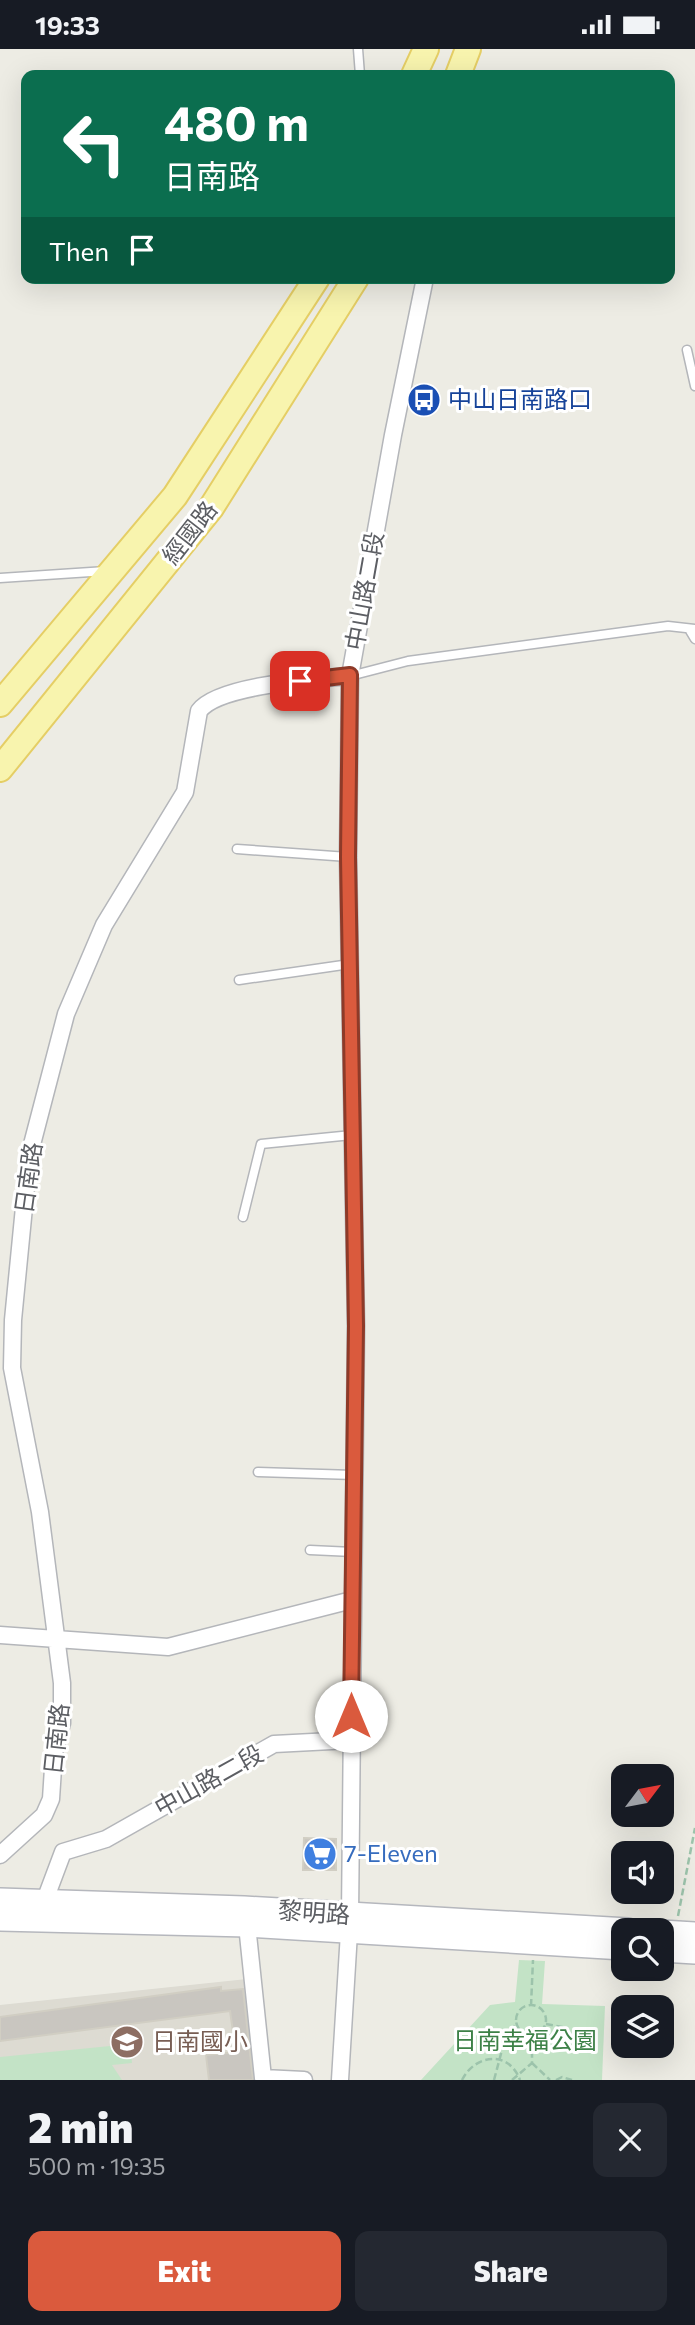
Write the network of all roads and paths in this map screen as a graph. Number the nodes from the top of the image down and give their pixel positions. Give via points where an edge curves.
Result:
1 (358, 49) edge
2 (426, 49) edge
3 (468, 49) edge
4 (360, 70) edge
5 (416, 70) edge
6 (460, 70) edge
7 (313, 284) edge
8 (352, 284) edge
9 (424, 284) edge
10 (687, 350) dead end
11 (695, 386) edge
12 (109, 571) junction
13 (0, 578) edge
14 (692, 629) edge
15 (695, 639) edge
16 (350, 675) junction
17 (0, 704) edge
18 (0, 769) edge
19 (236, 849) dead end
20 (348, 857) junction
21 (350, 964) junction
22 (239, 980) dead end
23 (352, 1135) junction
24 (243, 1217) dead end
25 (258, 1472) dead end
26 (354, 1475) junction
27 (310, 1550) dead end
28 (352, 1552) junction
29 (352, 1600) junction
30 (0, 1636) edge
31 (54, 1639) junction
32 (351, 1740) junction
33 (695, 1828) edge
34 (0, 1855) edge
35 (0, 1899) edge
36 (42, 1910) junction
37 (0, 1919) edge
38 (247, 1925) junction
39 (349, 1925) junction
40 (611, 1930) edge
41 (678, 1941) edge
42 (534, 1943) junction
43 (611, 1947) edge
44 (531, 2006) junction
45 (517, 2023) junction
46 (546, 2024) junction
47 (568, 2028) dead end
48 (532, 2035) junction
49 (498, 2059) junction
50 (532, 2063) junction
51 (520, 2078) edge
52 (304, 2080) edge
53 (340, 2080) edge
54 (462, 2080) edge
55 (494, 2080) edge
56 (512, 2080) edge
57 (550, 2080) edge
58 (556, 2080) edge
59 (572, 2080) edge

1 - 4 lane
2 - 5 main road
3 - 6 main road
7 - 12 main road, 經國路 via 175,496
8 - 18 main road, 經國路 via 211,508
9 - 16 street, 中山路二段
10 - 11 lane
12 - 13 lane
12 - 17 main road, 經國路
14 - 15 lane
14 - 16 lane via 668,627 408,661
16 - 20 street, 中山路二段
16 - 31 street, 日南路 via 275,683 206,701 199,711 185,792 104,925 66,1014 29,1156 12,1356 40,1512
19 - 20 lane
20 - 21 street, 中山路二段
21 - 22 lane
21 - 23 street, 中山路二段
23 - 24 lane via 261,1144
23 - 26 street, 中山路二段
25 - 26 lane
26 - 28 street, 中山路二段
27 - 28 lane
28 - 29 street, 中山路二段
29 - 31 street via 168,1647
29 - 32 street, 中山路二段
30 - 31 street
31 - 34 street, 日南路 via 62,1683 62,1723 54,1753 51,1799 44,1815
32 - 36 street, 中山路二段 via 274,1744 106,1839 63,1851
32 - 39 street
33 - 41 path
35 - 36 street, 黎明路
36 - 37 street, 黎明路
36 - 38 street, 黎明路
36 - 39 street, 黎明路 via 244,1908
38 - 39 street, 黎明路
38 - 52 street via 263,2078
39 - 40 street, 黎明路
39 - 42 street, 黎明路
39 - 53 street
42 - 43 street, 黎明路
42 - 44 path
44 - 45 path via 520,2011
44 - 46 path via 542,2011
45 - 48 path
45 - 49 path via 506,2035
46 - 47 path
46 - 48 path
48 - 50 path
49 - 51 path via 513,2067
49 - 54 path via 475,2063
49 - 55 path
50 - 51 path
50 - 57 path
51 - 56 path
58 - 59 path

